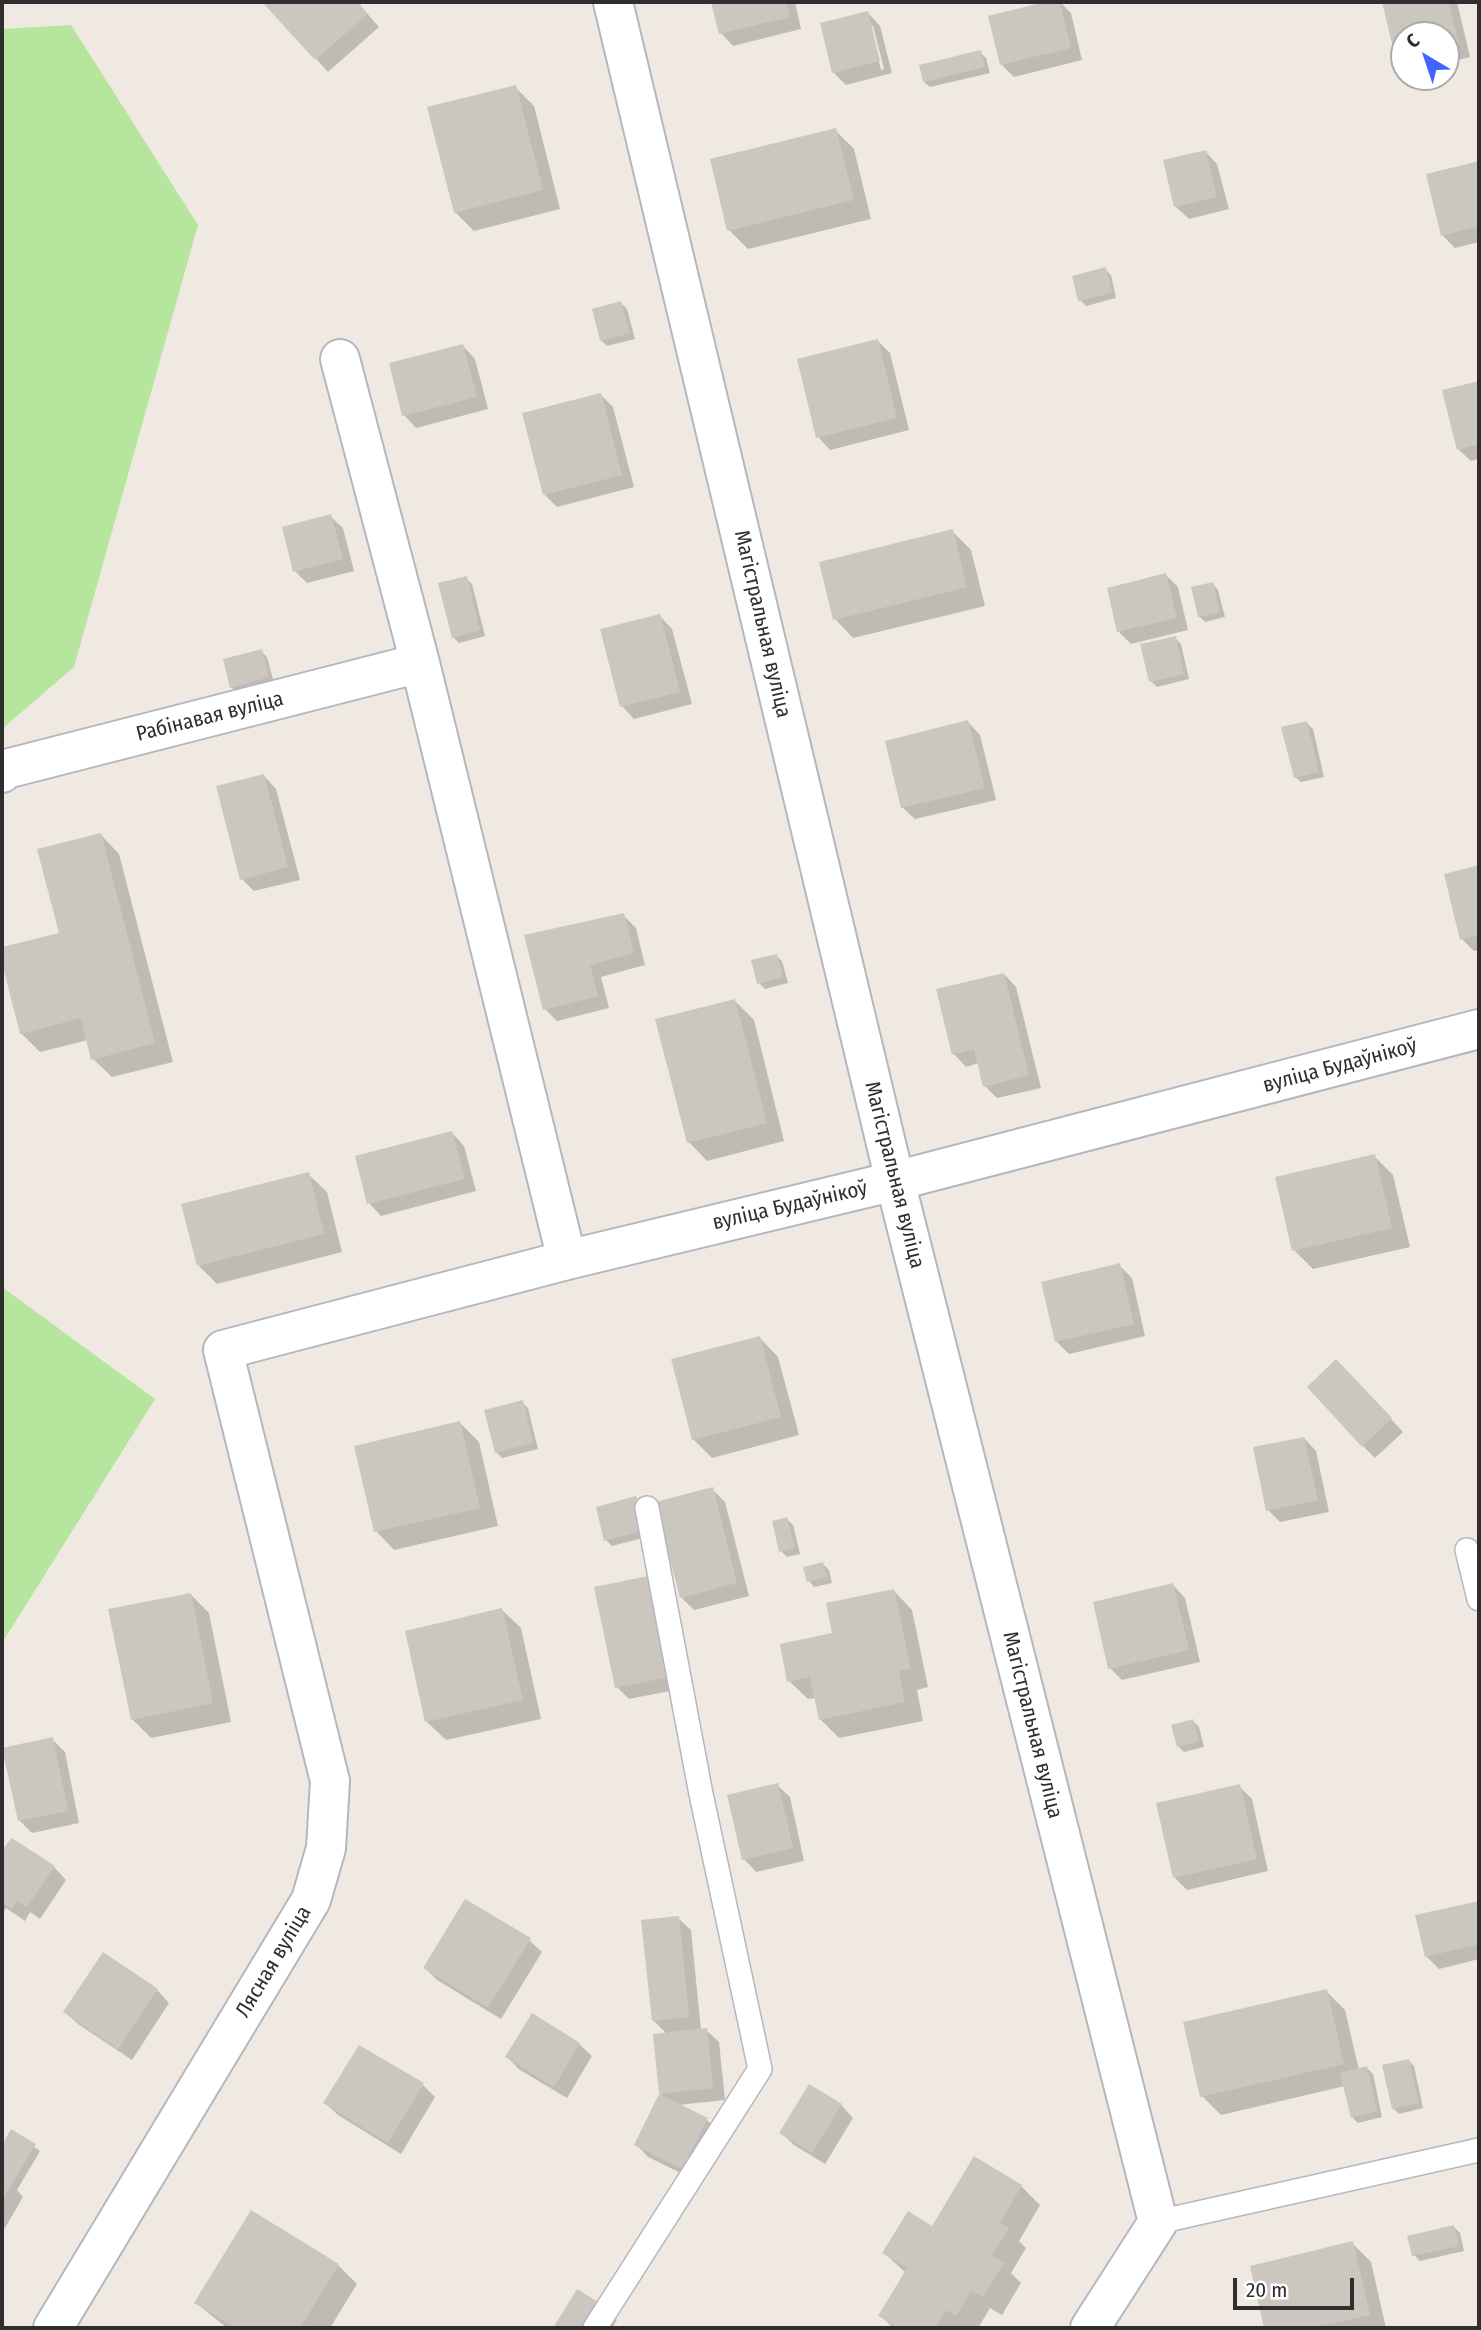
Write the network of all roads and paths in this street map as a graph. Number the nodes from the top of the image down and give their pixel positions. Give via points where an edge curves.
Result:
1 (613, 2) edge
2 (340, 359) dead end
3 (420, 663) junction
4 (2, 773) edge
5 (1479, 1029) edge
6 (895, 1181) junction
7 (567, 1260) junction
8 (223, 1350) joint
9 (647, 1508) dead end
10 (1467, 1550) dead end
11 (1479, 1599) edge
12 (1479, 2150) edge
13 (1158, 2222) junction
14 (53, 2328) edge
15 (595, 2328) edge
16 (1090, 2328) edge

1 - 6 street, Магістральная вуліца
2 - 3 street
3 - 4 street, Рабінавая вуліца
3 - 7 street
5 - 6 street, вуліца Будаўнікоў
6 - 7 street, вуліца Будаўнікоў
6 - 13 street, Магістральная вуліца
7 - 8 street, вуліца Будаўнікоў
8 - 14 street, Лясная вуліца via 330,1781 326,1848 311,1900
9 - 15 lane via 701,1794 760,2069
10 - 11 lane
12 - 13 lane
13 - 16 street

